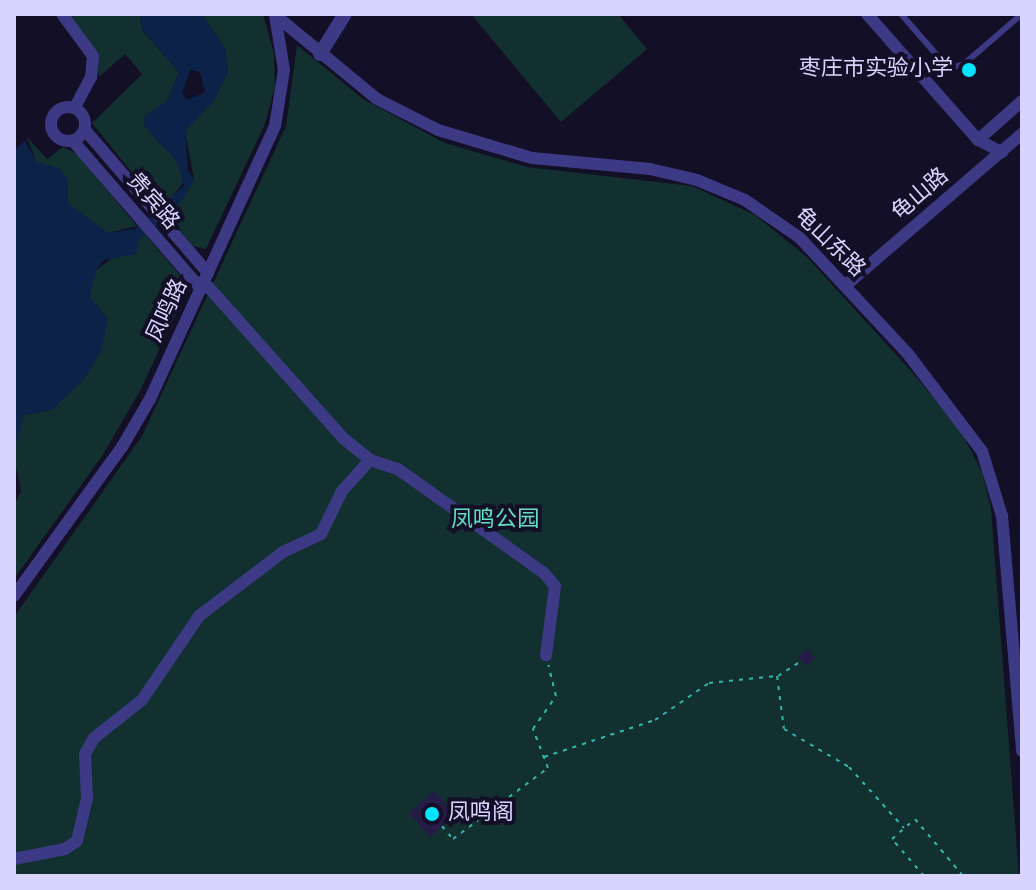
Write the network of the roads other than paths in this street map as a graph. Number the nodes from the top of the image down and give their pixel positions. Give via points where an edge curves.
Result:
1 (62, 14) edge
2 (345, 14) edge
3 (867, 14) edge
4 (901, 14) edge
5 (1022, 14) edge
6 (275, 15) edge
7 (320, 54) junction
8 (1022, 101) edge
9 (75, 107) junction
10 (85, 130) junction
11 (1022, 134) edge
12 (978, 140) junction
13 (73, 141) junction
14 (1002, 152) junction
15 (204, 281) junction
16 (845, 286) junction
17 (370, 460) junction
18 (14, 596) edge
19 (546, 655) road end
20 (1022, 751) edge
21 (14, 859) edge

1 - 9 street via 93,56 91,77
2 - 7 street
3 - 12 street
4 - 5 lane via 943,62 954,67
6 - 7 street, 龟山东路
6 - 15 street, 凤鸣路 via 283,99
7 - 16 street, 龟山东路 via 377,99 464,140 564,164 650,169 697,180 745,200 800,238
8 - 12 street
9 - 10 street via 85,119
9 - 13 street via 63,107 51,120 56,137
10 - 13 street
10 - 15 street, 贵宾路
11 - 14 street, 龟山路
12 - 14 street
13 - 15 street, 贵宾路
14 - 16 street, 龟山路
15 - 17 street via 302,396
15 - 18 street, 凤鸣路 via 122,447
16 - 20 street, 龟山东路 via 970,429 990,471 1002,516
17 - 19 street via 398,469 544,573 555,586
17 - 21 street via 342,491 321,534 283,552 199,616 142,700 94,738 85,754 87,798 77,841 65,849

